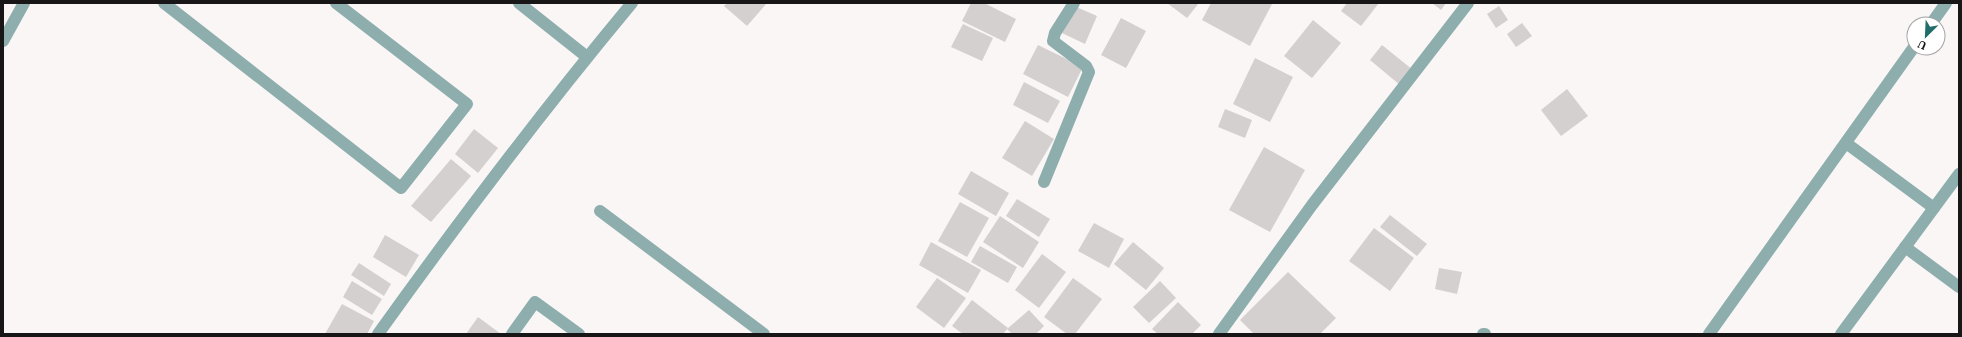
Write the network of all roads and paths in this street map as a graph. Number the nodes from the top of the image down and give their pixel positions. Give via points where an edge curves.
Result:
1 (24, 3) edge
2 (164, 3) edge
3 (336, 3) edge
4 (519, 3) edge
5 (632, 3) edge
6 (1074, 3) edge
7 (1468, 3) edge
8 (1946, 3) edge
9 (1937, 16) edge
10 (3, 42) edge
11 (1908, 56) edge
12 (587, 57) junction
13 (1846, 143) junction
14 (1959, 174) edge
15 (1044, 182) dead end
16 (1934, 208) junction
17 (600, 211) dead end
18 (1905, 247) junction
19 (1959, 287) edge
20 (378, 334) edge
21 (512, 334) edge
22 (579, 334) edge
23 (764, 334) edge
24 (1219, 334) edge
25 (1709, 334) edge
26 (1842, 334) edge

1 - 10 street
2 - 3 street via 401,188 467,104
4 - 12 street
5 - 12 street
6 - 15 street via 1055,33 1053,41 1086,66 1089,72
7 - 24 street via 1312,205
8 - 9 street
11 - 13 street
12 - 20 street via 460,220
13 - 16 street
13 - 25 street
14 - 16 street
16 - 18 street
17 - 23 street
18 - 19 street
18 - 26 street
21 - 22 street via 535,302

